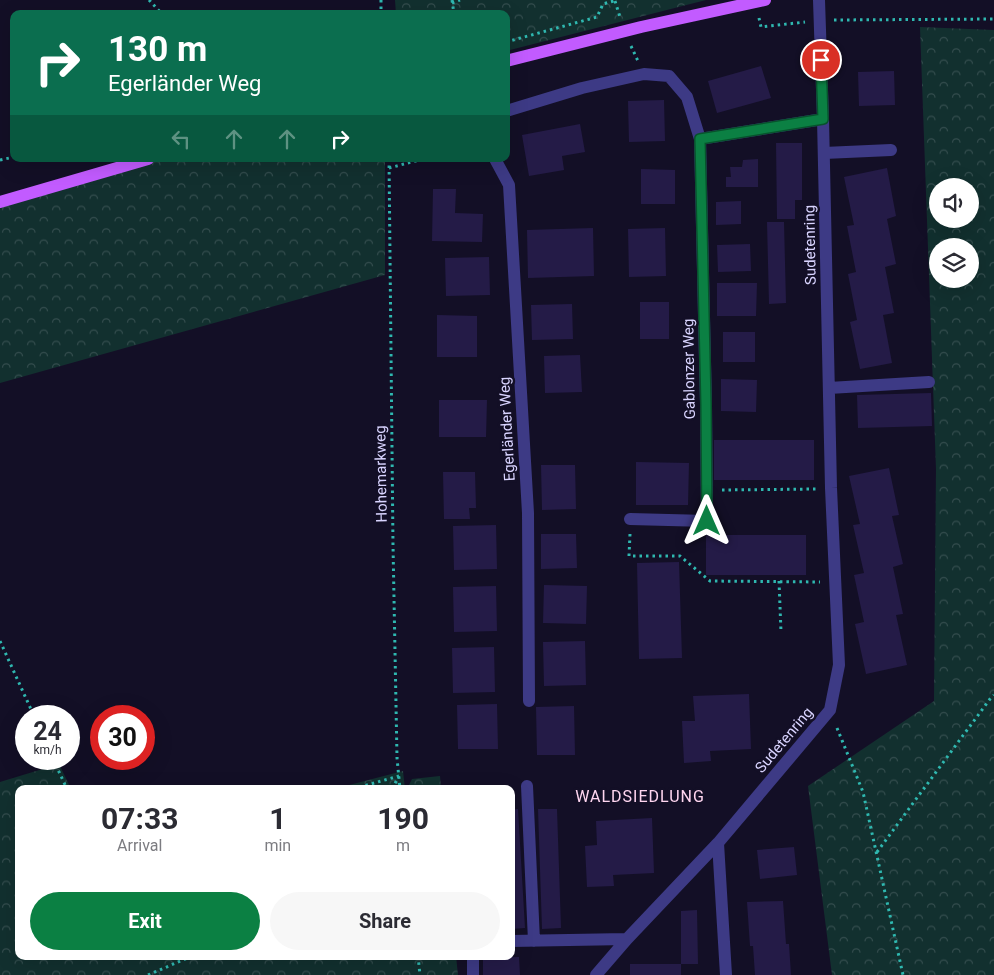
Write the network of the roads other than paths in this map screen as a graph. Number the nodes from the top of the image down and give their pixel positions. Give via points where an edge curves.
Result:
1 (819, 0) edge
2 (760, 1) edge
3 (510, 60) edge
4 (510, 110) edge
5 (823, 119) junction
6 (700, 139) junction
7 (891, 150) dead end
8 (824, 153) junction
9 (138, 162) edge
10 (497, 162) edge
11 (0, 202) edge
12 (929, 382) dead end
13 (829, 388) junction
14 (630, 519) road end
15 (529, 701) dead end
16 (527, 786) dead end
17 (718, 843) junction
18 (627, 939) junction
19 (515, 941) edge
20 (534, 941) junction
21 (474, 960) edge
22 (473, 975) edge
23 (596, 975) edge
24 (726, 975) edge

1 - 5 street, Sudetenring
2 - 3 main road
4 - 6 street via 644,74 669,76 687,97
5 - 6 street
5 - 8 street, Sudetenring
6 - 14 street, Gablonzer Weg via 707,521
7 - 8 street
8 - 13 street, Sudetenring
9 - 11 main road
10 - 15 street, Egerländer Weg via 509,185 528,513
12 - 13 street
13 - 17 street, Sudetenring via 839,665 830,710
16 - 20 street
17 - 18 street, Sudetenring
17 - 24 street
18 - 20 street
18 - 23 street, Sudetenring
19 - 20 street
21 - 22 street

